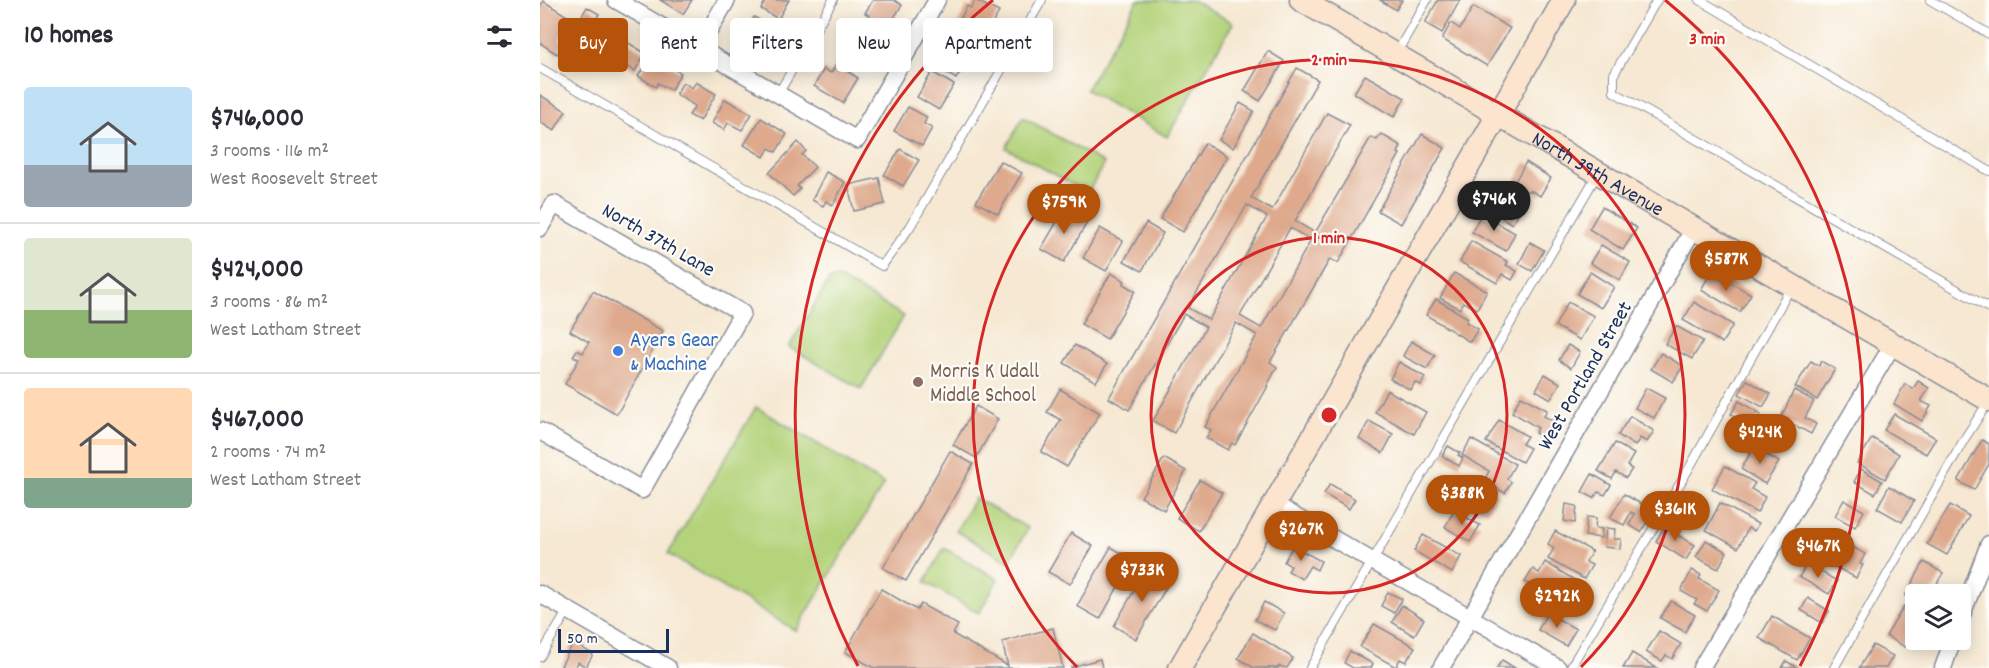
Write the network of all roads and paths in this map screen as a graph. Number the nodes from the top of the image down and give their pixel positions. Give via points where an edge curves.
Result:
1 (727, 0) edge
2 (833, 0) edge
3 (937, 0) edge
4 (1042, 0) edge
5 (1302, 0) edge
6 (1427, 0) edge
7 (1564, 0) edge
8 (1657, 0) edge
9 (1700, 0) edge
10 (1930, 0) edge
11 (619, 1) edge
12 (648, 18) edge
13 (716, 18) edge
14 (1989, 34) edge
15 (1396, 55) junction
16 (718, 59) edge
17 (540, 68) edge
18 (778, 94) junction
19 (1498, 114) junction
20 (1989, 171) edge
21 (1598, 172) junction
22 (540, 228) edge
23 (1694, 228) junction
24 (1792, 285) junction
25 (1989, 308) edge
26 (1893, 344) junction
27 (1989, 400) edge
28 (540, 431) edge
29 (1275, 505) junction
30 (1989, 544) edge
31 (1373, 561) junction
32 (1971, 591) edge
33 (540, 594) edge
34 (568, 610) junction
35 (1470, 617) junction
36 (1949, 650) edge
37 (540, 657) edge
38 (666, 667) edge
39 (1180, 668) edge
40 (1310, 668) edge
41 (1441, 668) edge
42 (1558, 668) edge
43 (1570, 668) edge
44 (1701, 668) edge
45 (1834, 668) edge
46 (1942, 668) edge

1 - 13 street
2 - 18 lane
3 - 18 street via 857,140
4 - 17 lane via 910,227 882,266
5 - 15 street, North 39th Avenue
6 - 15 lane
7 - 19 street
8 - 25 lane via 1614,74 1614,92
9 - 20 lane
10 - 14 lane
11 - 12 street
15 - 19 street, North 39th Avenue
16 - 18 street
19 - 21 street, North 39th Avenue
19 - 29 street
21 - 23 street, North 39th Avenue
21 - 31 lane
22 - 28 street, North 37th Lane via 554,204 742,313 642,490
23 - 24 street, North 39th Avenue
23 - 35 street, West Portland Street
24 - 26 street, North 39th Avenue
24 - 43 lane
26 - 27 street, North 39th Avenue
26 - 44 street
27 - 45 lane
29 - 31 street
29 - 39 street
30 - 32 street
31 - 35 street
31 - 40 lane
33 - 34 street
34 - 37 lane
34 - 38 street
35 - 41 street, West Portland Street
35 - 42 street
36 - 46 street

